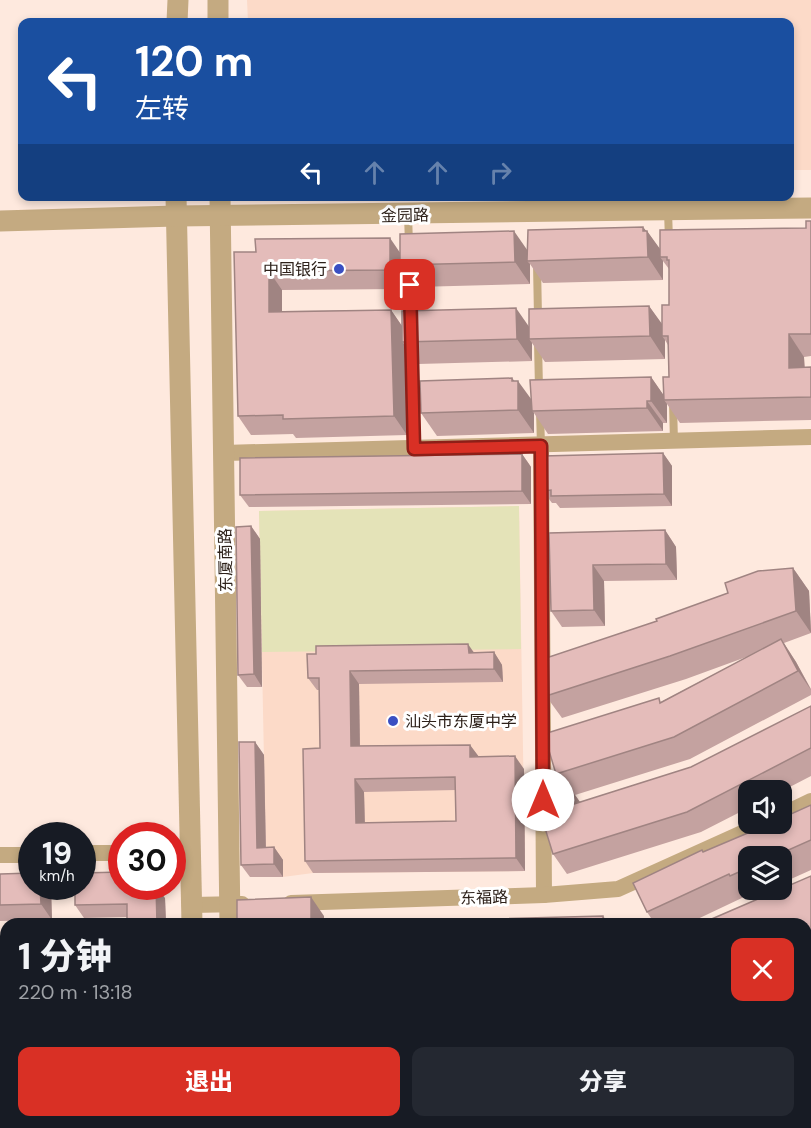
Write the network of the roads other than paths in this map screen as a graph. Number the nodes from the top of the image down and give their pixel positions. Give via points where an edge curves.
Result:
1 (178, 0) edge
2 (218, 0) edge
3 (177, 18) edge
4 (218, 18) edge
5 (176, 206) edge
6 (220, 207) edge
7 (811, 208) edge
8 (668, 210) junction
9 (408, 214) junction
10 (0, 221) edge
11 (669, 245) edge
12 (409, 250) edge
13 (536, 259) edge
14 (409, 261) edge
15 (673, 396) edge
16 (811, 437) edge
17 (674, 442) junction
18 (541, 446) junction
19 (414, 449) junction
20 (224, 453) junction
21 (811, 801) edge
22 (792, 810) edge
23 (182, 822) edge
24 (740, 834) edge
25 (0, 855) edge
26 (18, 855) edge
27 (186, 876) edge
28 (544, 895) junction
29 (276, 903) edge
30 (252, 904) edge
31 (192, 914) edge
32 (229, 914) edge

1 - 3 street
2 - 4 street
5 - 6 street, 金园路
5 - 10 street, 金园路
5 - 23 street
6 - 9 street, 金园路
6 - 20 street, 东厦南路
7 - 8 street, 金园路
8 - 9 street, 金园路 via 536,218
8 - 11 lane
9 - 12 lane
13 - 18 lane
14 - 19 lane
15 - 17 lane
16 - 17 street
17 - 18 street
18 - 19 street
18 - 28 street
19 - 20 street
20 - 32 street, 东厦南路
21 - 22 street
24 - 28 street, 东福路 via 618,889
25 - 26 street
27 - 31 street
28 - 29 street, 东福路
30 - 32 street
31 - 32 street

